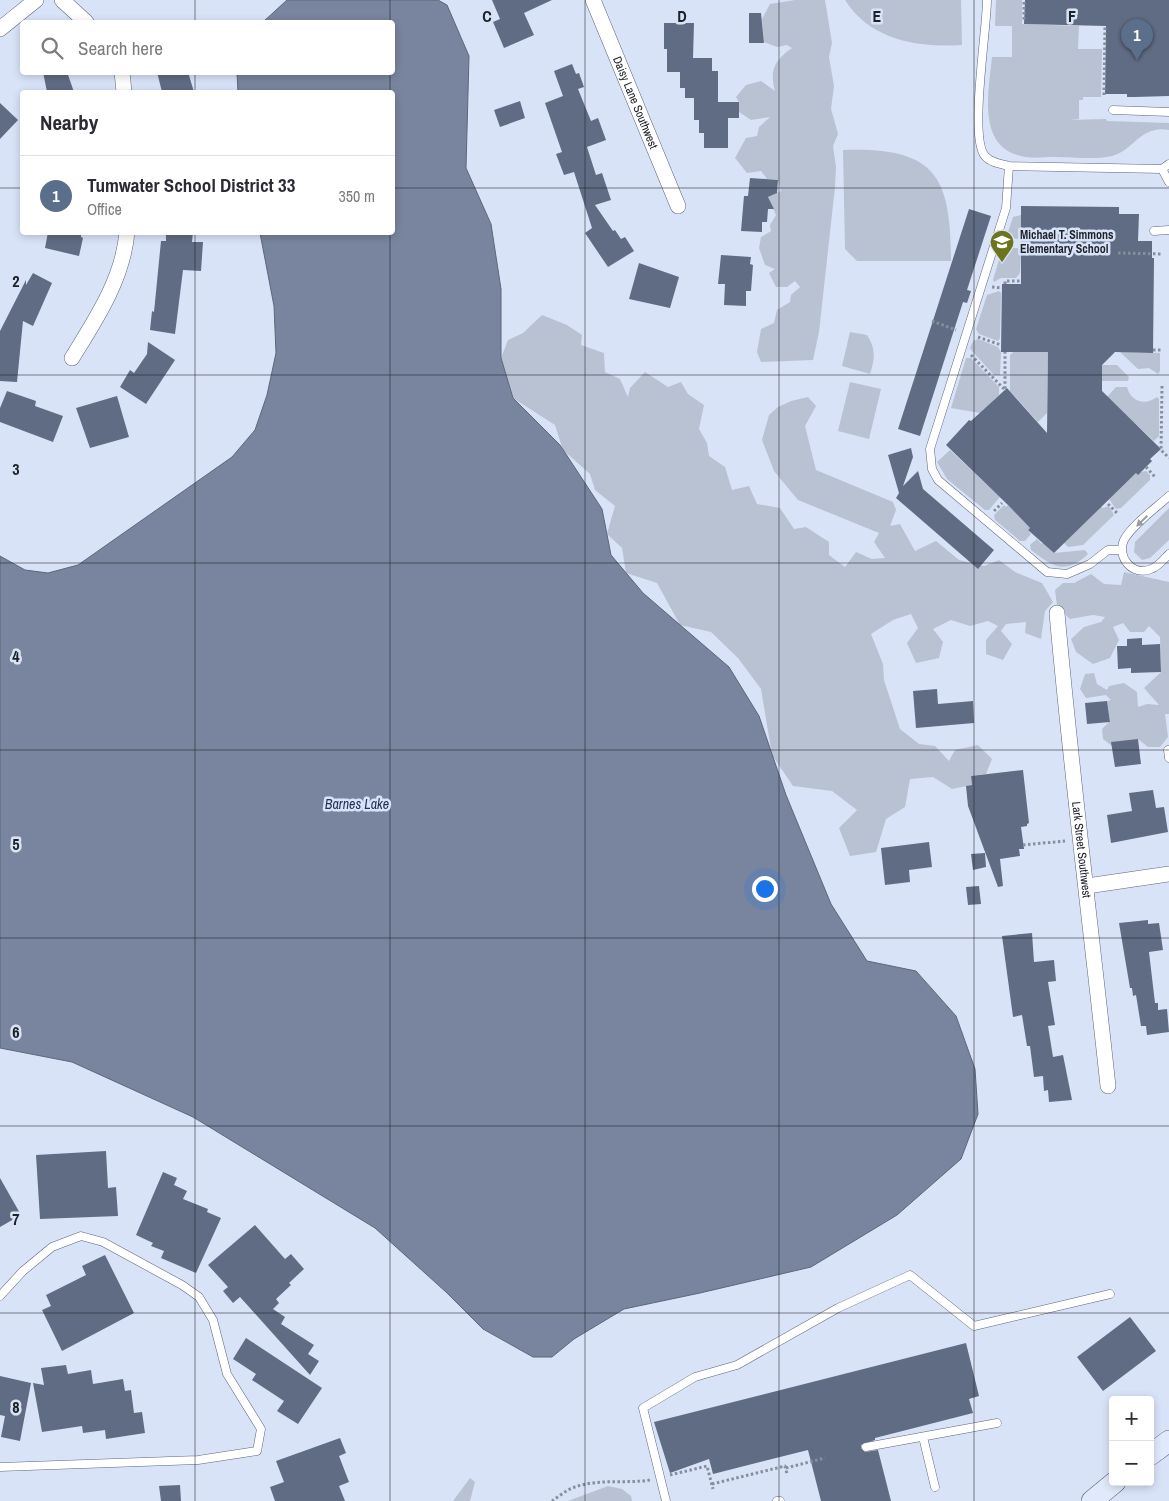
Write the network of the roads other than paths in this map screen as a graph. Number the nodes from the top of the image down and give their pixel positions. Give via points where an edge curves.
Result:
1 (36, 0) edge
2 (62, 0) edge
3 (593, 0) edge
4 (987, 0) edge
5 (84, 20) edge
6 (0, 29) edge
7 (122, 75) edge
8 (124, 90) edge
9 (1113, 110) dead end
10 (1169, 112) edge
11 (1169, 164) edge
12 (1009, 166) junction
13 (1162, 169) junction
14 (1169, 182) edge
15 (678, 206) dead end
16 (1169, 230) edge
17 (1154, 231) dead end
18 (126, 235) edge
19 (72, 358) dead end
20 (1169, 496) edge
21 (1122, 550) junction
22 (1169, 554) edge
23 (1057, 613) dead end
24 (1169, 874) edge
25 (1087, 886) junction
26 (1108, 1086) dead end
27 (1110, 1294) dead end
28 (0, 1296) edge
29 (997, 1423) dead end
30 (923, 1437) junction
31 (1169, 1441) edge
32 (866, 1447) dead end
33 (1154, 1452) edge
34 (0, 1467) edge
35 (1111, 1486) edge
36 (935, 1487) dead end
37 (666, 1501) edge
38 (1092, 1501) edge

1 - 6 street
2 - 5 street
3 - 15 street, Daisy Lane Southwest
4 - 12 lane via 978,113 980,143 984,155
7 - 8 street
9 - 10 lane
11 - 13 lane
12 - 13 lane
12 - 21 lane via 1006,208 930,449 932,469 938,480 1047,572 1067,574 1090,564 1108,550
13 - 14 lane
16 - 17 lane
18 - 19 street via 118,271 105,303
20 -> 21 lane via 1126,536
21 - 22 lane via 1126,562 1139,571 1151,570
23 - 25 street, Lark Street Southwest
24 - 25 street
25 - 26 street, Lark Street Southwest
27 - 37 lane via 974,1326 910,1275 838,1308 737,1365 695,1377 643,1408
28 - 34 lane via 52,1247 80,1236 102,1242 199,1297 213,1320 227,1374 261,1429 257,1451 241,1455 198,1460
29 - 30 lane
30 - 32 lane
30 - 36 lane
31 - 33 street
35 - 38 street

